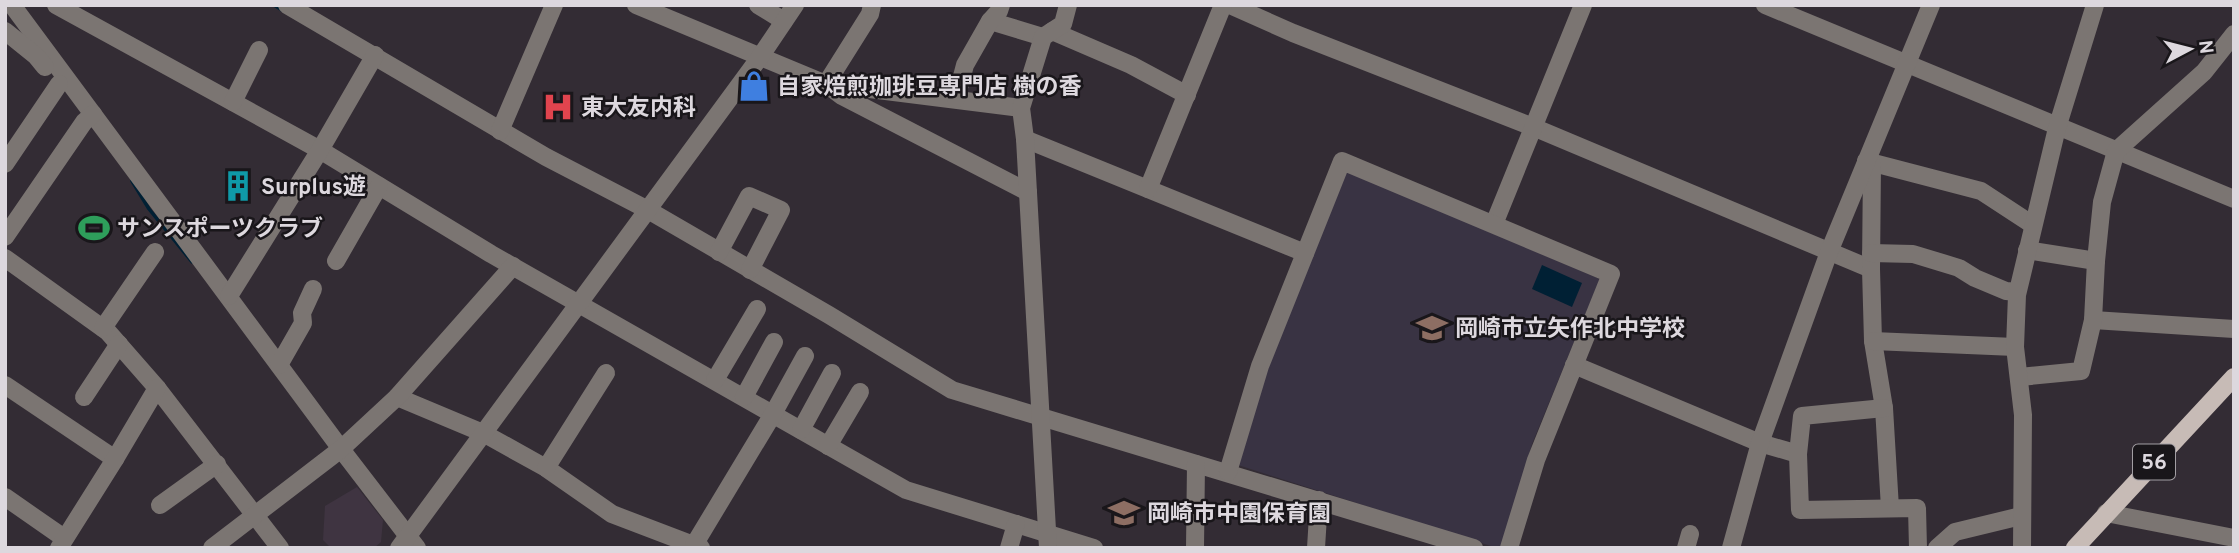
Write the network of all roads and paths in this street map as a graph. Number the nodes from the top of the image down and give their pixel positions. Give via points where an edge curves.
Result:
1 (12, 5) edge
2 (56, 5) edge
3 (287, 5) edge
4 (554, 5) edge
5 (636, 5) edge
6 (758, 5) edge
7 (872, 5) edge
8 (1001, 5) edge
9 (1068, 5) edge
10 (1223, 5) edge
11 (1230, 5) edge
12 (1583, 5) edge
13 (1765, 5) edge
14 (1931, 5) edge
15 (2095, 5) edge
16 (790, 13) edge
17 (990, 21) junction
18 (1047, 34) junction
19 (2234, 34) edge
20 (7, 36) edge
21 (259, 50) dead end
22 (375, 55) junction
23 (760, 57) junction
24 (1907, 64) junction
25 (59, 84) junction
26 (825, 84) junction
27 (1187, 95) junction
28 (956, 99) junction
29 (233, 102) junction
30 (1021, 108) junction
31 (88, 118) junction
32 (1532, 127) junction
33 (2057, 128) junction
34 (500, 131) junction
35 (1025, 139) junction
36 (320, 150) junction
37 (2116, 151) junction
38 (1869, 163) junction
39 (5, 164) edge
40 (379, 186) junction
41 (1148, 189) junction
42 (1028, 192) junction
43 (2234, 200) edge
44 (648, 210) junction
45 (1494, 224) junction
46 (2033, 225) junction
47 (5, 237) edge
48 (2027, 250) junction
49 (155, 252) dead end
50 (719, 252) junction
51 (1829, 252) junction
52 (1305, 253) junction
53 (5, 258) edge
54 (336, 261) dead end
55 (1871, 261) junction
56 (2095, 261) junction
57 (513, 266) junction
58 (750, 270) junction
59 (313, 289) dead end
60 (2017, 292) junction
61 (229, 296) junction
62 (578, 303) junction
63 (757, 309) dead end
64 (2093, 320) junction
65 (103, 328) junction
66 (2234, 329) edge
67 (1873, 341) junction
68 (774, 342) dead end
69 (119, 344) junction
70 (2015, 347) junction
71 (805, 356) dead end
72 (279, 365) junction
73 (1574, 365) junction
74 (606, 373) dead end
75 (832, 373) dead end
76 (2020, 377) junction
77 (2234, 377) edge
78 (715, 380) junction
79 (5, 385) edge
80 (157, 388) junction
81 (860, 392) dead end
82 (84, 397) dead end
83 (397, 397) junction
84 (744, 397) junction
85 (1884, 408) junction
86 (773, 414) junction
87 (1041, 416) junction
88 (802, 430) junction
89 (482, 433) junction
90 (1760, 443) junction
91 (828, 446) junction
92 (341, 449) junction
93 (1798, 454) junction
94 (115, 459) junction
95 (217, 464) junction
96 (1196, 464) junction
97 (546, 468) junction
98 (1228, 472) junction
99 (5, 497) edge
100 (1319, 500) junction
101 (160, 505) dead end
102 (1890, 508) junction
103 (2106, 513) junction
104 (255, 514) junction
105 (2021, 516) junction
106 (1016, 524) junction
107 (2234, 538) edge
108 (1048, 541) edge
109 (61, 543) edge
110 (408, 544) edge
111 (698, 546) edge
112 (212, 548) edge
113 (280, 548) edge
114 (1009, 548) edge
115 (1094, 548) edge
116 (1195, 548) edge
117 (1316, 548) edge
118 (1474, 548) edge
119 (1509, 548) edge
120 (1731, 548) edge
121 (1918, 548) edge
122 (1937, 548) edge
123 (2022, 548) edge
124 (2075, 548) edge

1 - 31 street
2 - 29 street
3 - 22 street
4 - 34 street
5 - 23 street
6 - 16 street
7 - 26 street
8 - 17 street
9 - 18 street via 1063,24
10 - 27 street
11 - 32 street
12 - 32 street
13 - 24 street
14 - 24 street
15 - 33 street
16 - 23 street
17 - 18 street
17 - 28 street via 965,65
18 - 27 street via 1131,65
18 - 30 street
19 - 37 street via 2204,72
20 - 25 street via 36,56
21 - 29 street
22 - 34 street
22 - 36 street
23 - 26 street
23 - 44 street
24 - 33 street
24 - 38 street
25 - 31 street
25 - 39 street
26 - 28 street
26 - 42 street
27 - 41 street
28 - 30 street
29 - 36 street
30 - 35 street
31 - 47 street
31 - 61 street
32 - 45 street
32 - 51 street
33 - 37 street
33 - 46 street
34 - 44 street
35 - 41 street
35 - 42 street
36 - 40 street
36 - 61 street
37 - 43 street
37 - 56 street via 2102,202
38 - 46 street via 1981,191
38 - 51 street
38 - 55 street
40 - 54 street
40 - 57 street
41 - 52 street
42 - 87 street
44 - 50 street
44 - 62 street
45 - 52 street via 1342,161
45 - 73 street via 1611,274
46 - 48 street
48 - 56 street
48 - 60 street
49 - 65 street
50 - 58 street
50 - 58 street via 749,196 781,209
51 - 55 street
51 - 90 street
52 - 98 street via 1260,366
53 - 65 street
55 - 60 street via 1913,254
55 - 67 street
56 - 64 street
57 - 62 street
57 - 83 street
58 - 87 street via 953,390
59 - 72 street via 302,313 303,323
60 - 70 street
61 - 72 street
62 - 78 street
62 - 89 street
63 - 78 street
64 - 66 street
64 - 76 street via 2081,371
65 - 69 street
67 - 70 street
67 - 85 street
68 - 84 street
69 - 80 street
69 - 82 street
70 - 76 street
71 - 86 street
72 - 92 street
73 - 90 street
73 - 119 street via 1536,460
74 - 97 street
75 - 88 street
76 - 105 street
77 - 103 main road, 56
78 - 84 street
79 - 94 street
80 - 94 street
80 - 95 street
81 - 91 street
83 - 89 street
83 - 92 street
84 - 86 street
85 - 93 street via 1802,416
85 - 102 street
86 - 88 street
86 - 111 street
87 - 96 street
87 - 108 street
88 - 91 street
89 - 97 street
89 - 110 street
90 - 93 street
90 - 120 street
91 - 106 street via 906,490
92 - 104 street
92 - 110 street
93 - 102 street via 1800,510
94 - 109 street
95 - 101 street
95 - 104 street
96 - 98 street
96 - 116 street
97 - 111 street via 612,514
98 - 100 street
99 - 109 street
100 - 117 street
100 - 118 street
102 - 121 street via 1917,508
103 - 107 street
103 - 124 main road, 56
104 - 112 street
104 - 113 street
105 - 122 street via 1955,532
105 - 123 street
106 - 108 street
106 - 114 street
108 - 115 street

